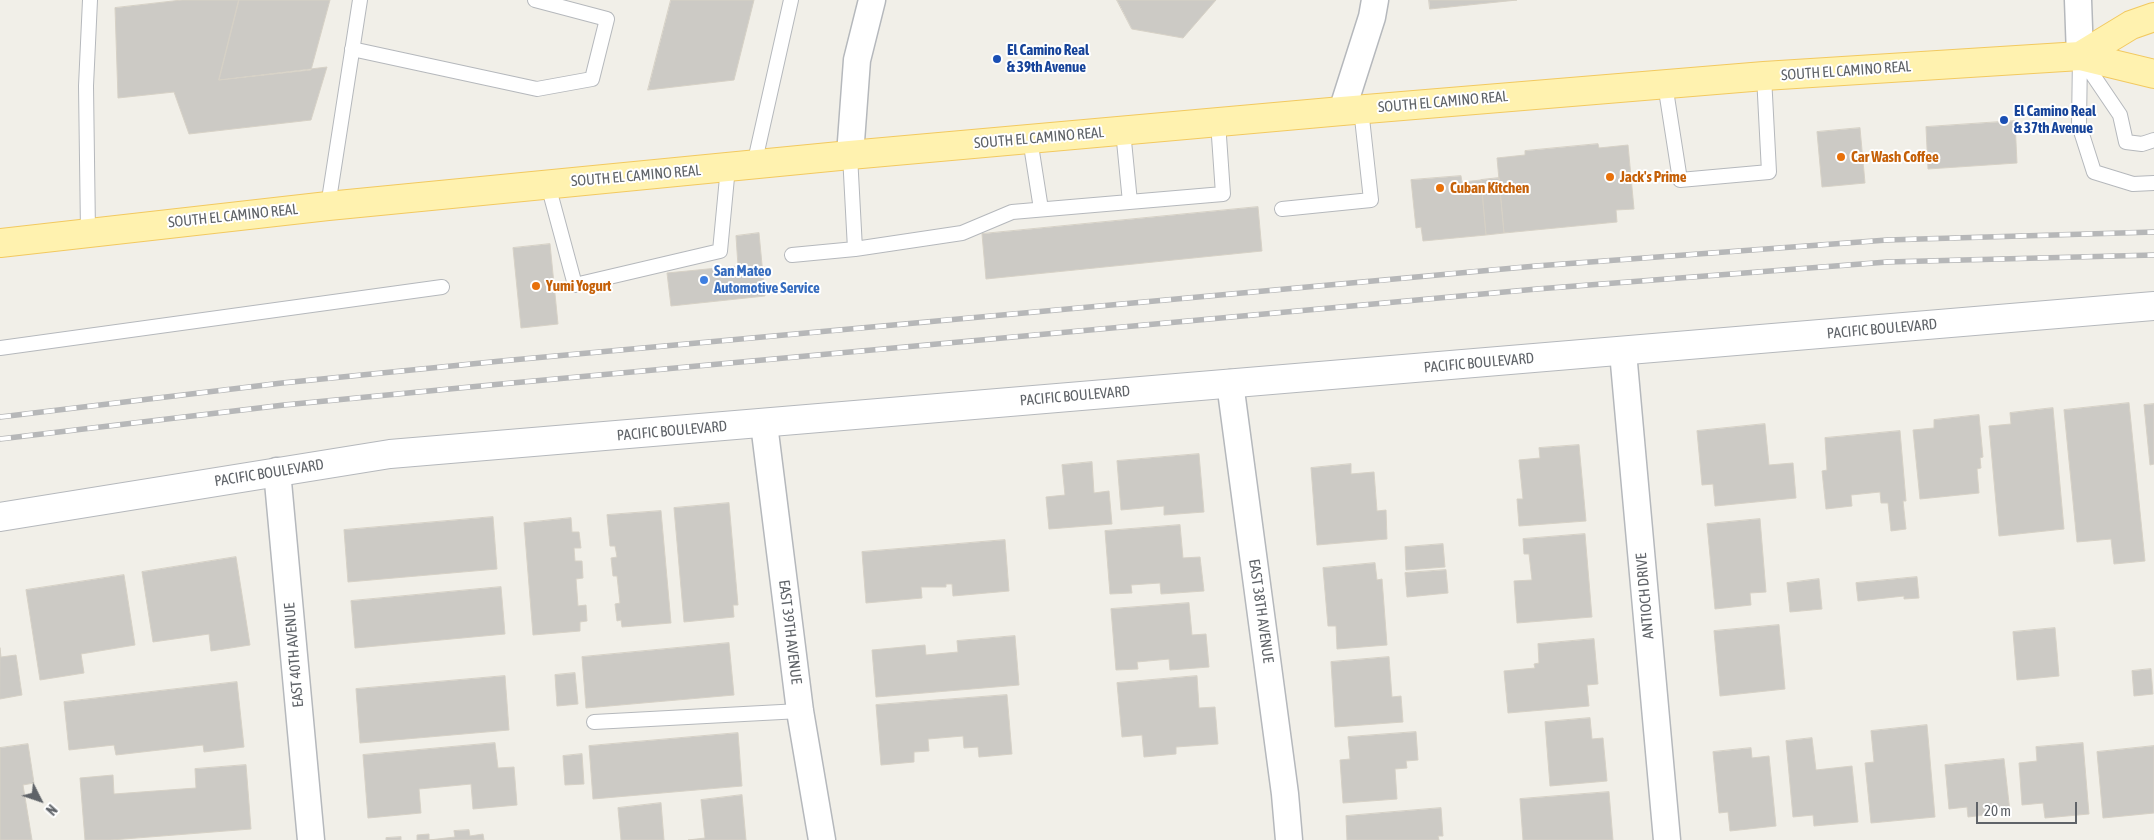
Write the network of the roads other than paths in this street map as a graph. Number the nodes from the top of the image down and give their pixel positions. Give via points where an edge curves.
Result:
1 (90, 0) edge
2 (360, 0) edge
3 (535, 0) edge
4 (790, 0) edge
5 (872, 0) edge
6 (1375, 0) edge
7 (2078, 0) edge
8 (2154, 17) edge
9 (352, 49) junction
10 (2080, 56) junction
11 (2154, 74) edge
12 (1764, 76) junction
13 (1665, 84) junction
14 (1352, 110) junction
15 (1218, 122) junction
16 (1123, 131) junction
17 (1030, 139) junction
18 (2154, 140) edge
19 (850, 155) junction
20 (754, 165) junction
21 (728, 167) junction
22 (2154, 183) edge
23 (548, 184) junction
24 (1130, 202) junction
25 (328, 206) junction
26 (1041, 209) junction
27 (1282, 209) dead end
28 (88, 232) junction
29 (0, 243) edge
30 (855, 249) junction
31 (792, 255) dead end
32 (442, 287) dead end
33 (2154, 306) edge
34 (0, 348) edge
35 (1623, 352) junction
36 (1230, 383) junction
37 (764, 424) junction
38 (277, 471) junction
39 (0, 517) edge
40 (800, 711) junction
41 (594, 722) dead end
42 (310, 840) edge
43 (822, 840) edge
44 (1289, 840) edge
45 (1667, 840) edge

1 - 28 lane via 86,86
2 - 9 lane
3 - 9 lane via 607,19 592,79 538,89
4 - 20 lane
5 - 19 street via 857,60
6 - 14 street
7 - 10 street
8 - 10 main road, SOUTH EL CAMINO REAL via 2131,25
9 - 25 lane
10 - 11 main road, SOUTH EL CAMINO REAL
10 - 12 main road, SOUTH EL CAMINO REAL
10 - 18 lane via 2120,115 2126,142 2142,144
10 - 22 lane via 2079,124 2094,172 2133,184
12 - 13 main road, SOUTH EL CAMINO REAL
12 - 13 lane via 1769,172 1730,176 1680,180
13 - 14 main road, SOUTH EL CAMINO REAL
14 - 15 main road, SOUTH EL CAMINO REAL
14 - 27 lane via 1371,200
15 - 16 main road, SOUTH EL CAMINO REAL
15 - 24 lane via 1223,194
16 - 17 main road, SOUTH EL CAMINO REAL
16 - 24 lane
17 - 19 main road, SOUTH EL CAMINO REAL
17 - 26 lane
19 - 20 main road, SOUTH EL CAMINO REAL
19 - 30 lane
20 - 21 main road, SOUTH EL CAMINO REAL
21 - 23 main road, SOUTH EL CAMINO REAL
21 - 23 lane via 720,251 575,285
23 - 25 main road, SOUTH EL CAMINO REAL
24 - 26 lane
25 - 28 main road, SOUTH EL CAMINO REAL
26 - 30 lane via 1012,212 962,233
28 - 29 main road, SOUTH EL CAMINO REAL
30 - 31 lane
32 - 34 lane
33 - 35 street, PACIFIC BOULEVARD
35 - 36 street, PACIFIC BOULEVARD
35 - 45 street, ANTIOCH DRIVE
36 - 37 street, PACIFIC BOULEVARD
36 - 44 street, EAST 38TH AVENUE
37 - 38 street, PACIFIC BOULEVARD via 390,454
37 - 40 street, EAST 39TH AVENUE
38 - 39 street, PACIFIC BOULEVARD
38 - 42 street, EAST 40TH AVENUE
40 - 41 lane
40 - 43 street, EAST 39TH AVENUE

